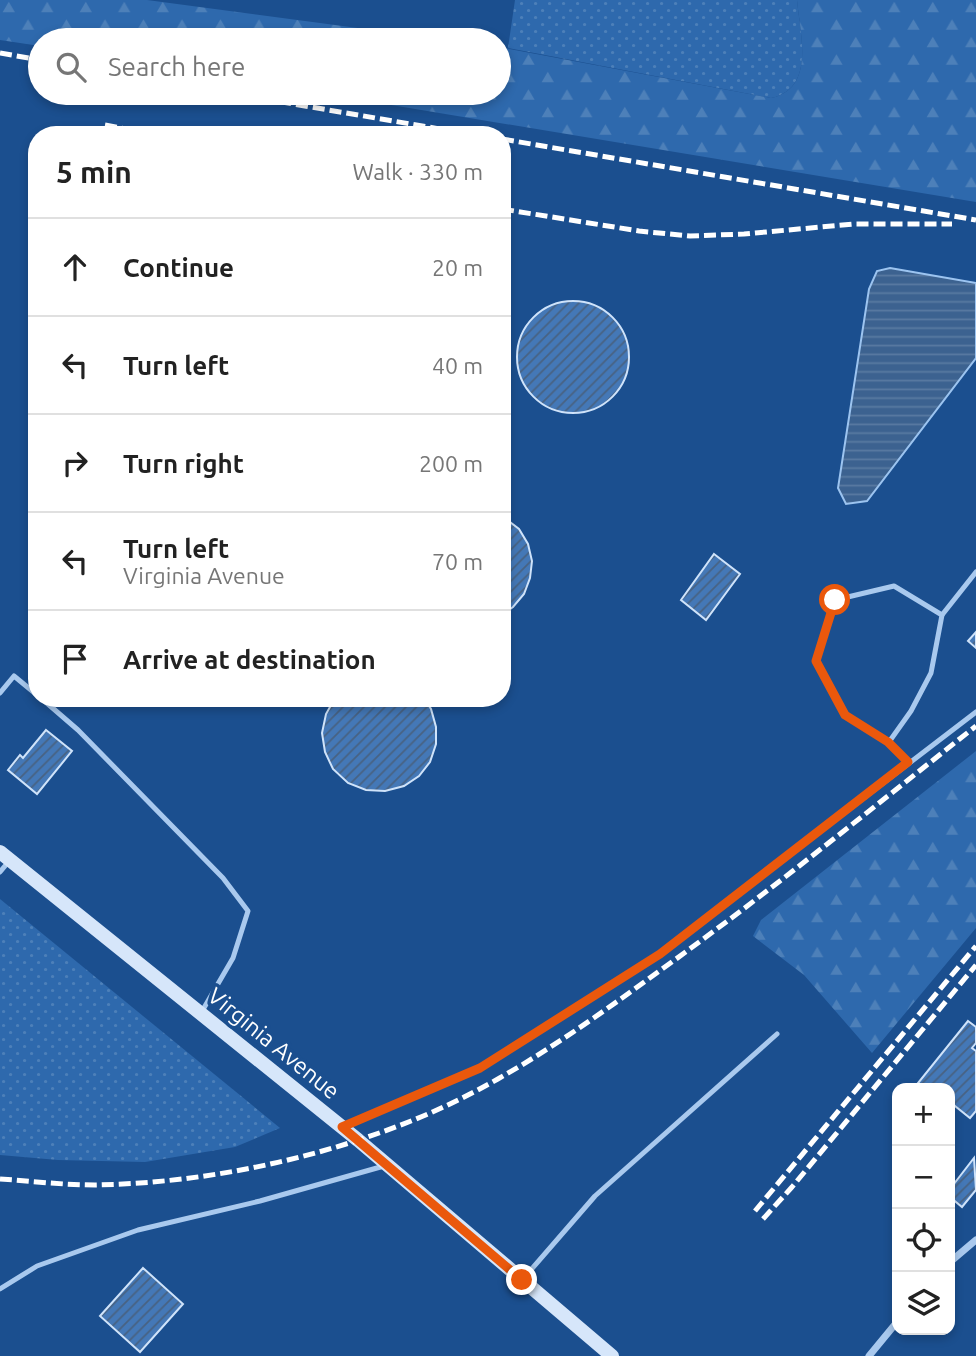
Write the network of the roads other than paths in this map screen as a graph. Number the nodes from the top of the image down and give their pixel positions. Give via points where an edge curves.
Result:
1 (976, 572) edge
2 (942, 615) junction
3 (28, 688) edge
4 (0, 693) edge
5 (51, 707) edge
6 (976, 712) edge
7 (888, 742) junction
8 (908, 762) junction
9 (5, 856) edge
10 (0, 872) edge
11 (201, 1013) junction
12 (778, 1034) dead end
13 (342, 1127) junction
14 (387, 1165) junction
15 (976, 1240) edge
16 (955, 1258) edge
17 (522, 1280) junction
18 (0, 1289) edge
19 (892, 1328) edge
20 (612, 1356) edge
21 (869, 1356) edge

1 - 2 lane
2 - 7 lane via 931,673
2 - 7 lane via 894,586 835,600 816,661 845,715
3 - 4 lane via 14,676
5 - 11 lane via 223,878 248,911 233,958
6 - 8 lane
7 - 8 lane
8 - 13 lane via 660,954 480,1068
9 - 10 lane
9 - 11 main road, Virginia Avenue
11 - 13 main road, Virginia Avenue
12 - 17 lane via 595,1196
13 - 14 main road, Virginia Avenue
14 - 17 main road, Virginia Avenue
14 - 18 lane via 138,1230 37,1266
15 - 16 street
17 - 20 main road, Virginia Avenue
19 - 21 street

